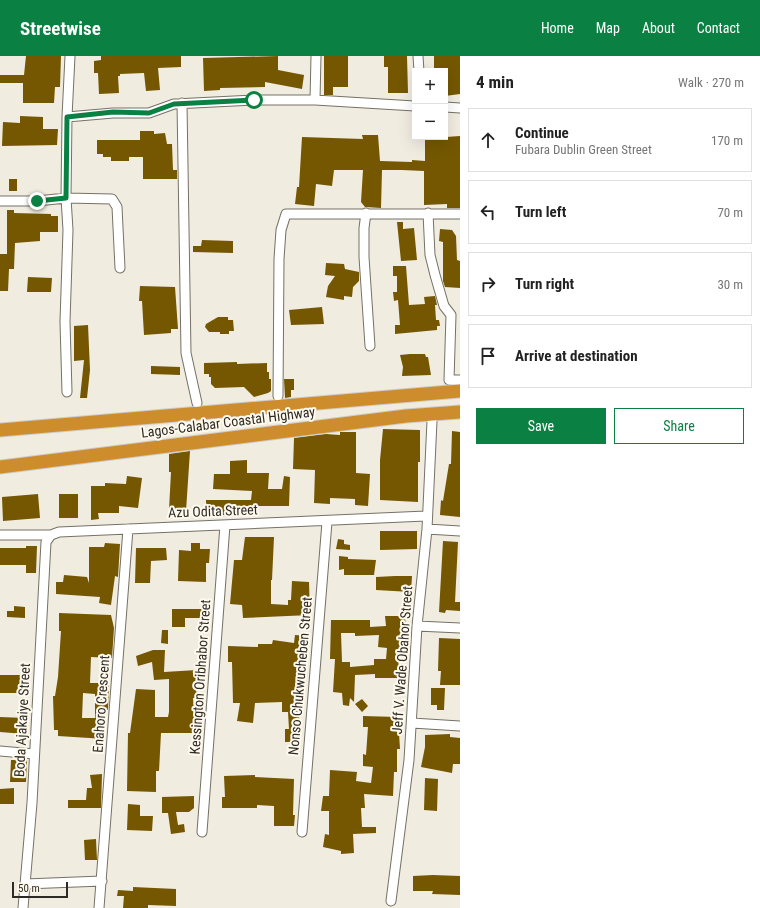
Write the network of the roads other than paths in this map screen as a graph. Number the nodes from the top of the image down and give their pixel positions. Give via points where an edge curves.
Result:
1 (70, 56) edge
2 (316, 56) edge
3 (418, 56) edge
4 (419, 68) edge
5 (315, 100) junction
6 (182, 103) junction
7 (412, 106) edge
8 (448, 107) edge
9 (460, 108) edge
10 (67, 117) junction
11 (66, 198) junction
12 (0, 201) edge
13 (366, 213) junction
14 (428, 213) junction
15 (460, 214) edge
16 (120, 268) dead end
17 (370, 346) dead end
18 (460, 380) edge
19 (460, 391) edge
20 (67, 392) dead end
21 (278, 396) dead end
22 (197, 403) dead end
23 (460, 412) edge
24 (432, 421) dead end
25 (0, 430) edge
26 (0, 467) edge
27 (426, 516) junction
28 (327, 522) junction
29 (225, 525) junction
30 (427, 528) junction
31 (128, 529) junction
32 (460, 531) edge
33 (0, 535) edge
34 (52, 535) junction
35 (417, 626) junction
36 (460, 628) edge
37 (412, 723) junction
38 (460, 726) edge
39 (0, 751) edge
40 (34, 754) junction
41 (202, 832) dead end
42 (302, 832) dead end
43 (102, 881) junction
44 (25, 884) junction
45 (391, 901) dead end
46 (23, 908) edge
47 (99, 908) edge

1 - 10 street
2 - 5 street
3 - 4 street
5 - 6 street
5 - 7 street
6 - 10 street via 149,113 113,112
6 - 22 street via 186,353
8 - 9 street
10 - 11 street
11 - 12 street
11 - 16 street via 112,199 117,207
11 - 20 street
13 - 14 street
13 - 17 street via 365,264
13 - 21 street via 286,214 281,230 279,259
14 - 15 street
14 - 18 street via 430,254 444,306 451,315 449,380
19 - 25 highway, Lagos-Calabar Coastal Highway
23 - 26 highway, Lagos-Calabar Coastal Highway via 406,416
24 - 27 street, Jeff V. Wade Obahor Street
27 - 28 street, Azu Odita Street
27 - 30 street, Jeff V. Wade Obahor Street
28 - 29 street, Azu Odita Street
28 - 42 street, Nonso Chukwucheben Street
29 - 31 street, Azu Odita Street
29 - 41 street, Kessington Oribhabor Street
30 - 32 street
30 - 35 street, Jeff V. Wade Obahor Street
31 - 34 street, Azu Odita Street via 60,532
31 - 43 street, Enahoro Crescent
33 - 34 street, Azu Odita Street
34 - 40 street, Boda Ajakaiye Street via 46,542
35 - 36 street
35 - 37 street, Jeff V. Wade Obahor Street
37 - 38 street
37 - 45 street, Jeff V. Wade Obahor Street
39 - 40 street
40 - 44 street, Boda Ajakaiye Street
43 - 44 street
43 - 47 street, Enahoro Crescent
44 - 46 street, Boda Ajakaiye Street

